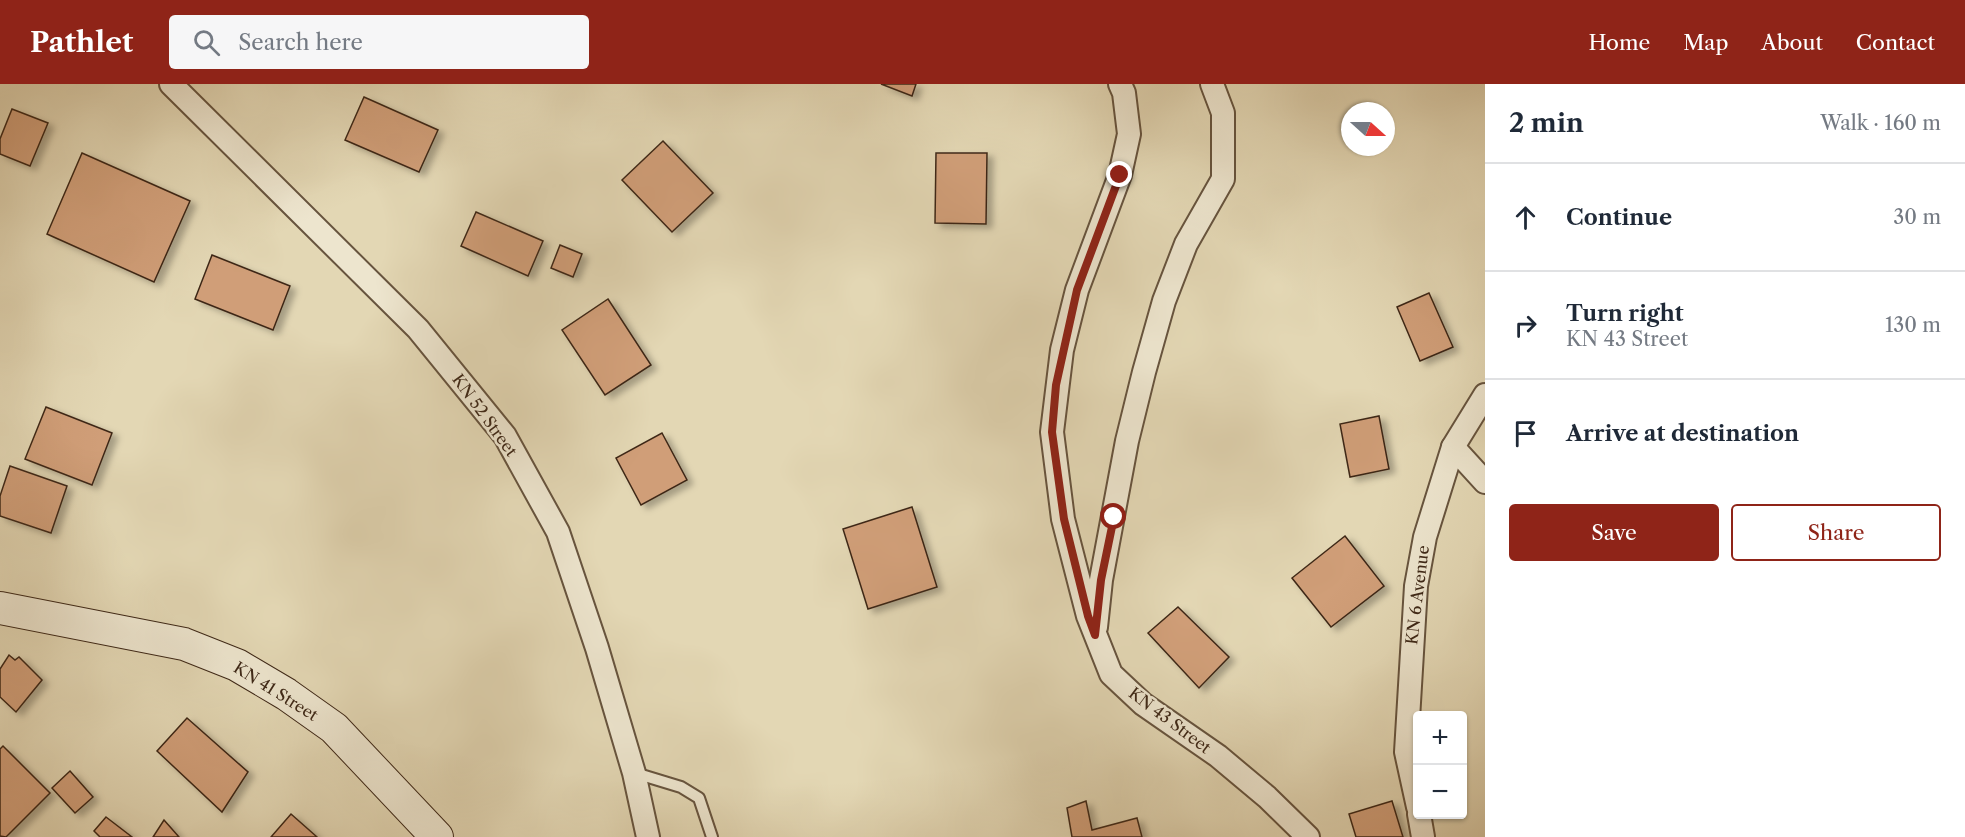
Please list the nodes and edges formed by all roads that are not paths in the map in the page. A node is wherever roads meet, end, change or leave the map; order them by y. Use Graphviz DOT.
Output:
graph roads {
  1 [pos="171,84"];
  2 [pos="1120,84"];
  3 [pos="1212,84"];
  4 [pos="1485,395"];
  5 [pos="1453,447"];
  6 [pos="1485,482"];
  7 [pos="0,608"];
  8 [pos="1092,644"];
  9 [pos="634,772"];
  10 [pos="1413,784"];
  11 [pos="1420,819"];
  12 [pos="437,837"];
  13 [pos="648,837"];
  14 [pos="712,837"];
  15 [pos="1308,837"];
  16 [pos="1424,837"];
  1 -- 9 [label="street, KN 52 Street"];
  2 -- 8 [label="street, KN 43 Street"];
  3 -- 8 [label="street"];
  4 -- 5 [label="street, KN 6 Avenue"];
  5 -- 6 [label="street"];
  5 -- 10 [label="street, KN 6 Avenue"];
  7 -- 12 [label="main road, KN 41 Street"];
  8 -- 15 [label="street, KN 43 Street"];
  9 -- 13 [label="street, KN 52 Street"];
  9 -- 14 [label="lane"];
  11 -- 16 [label="street"];
}
